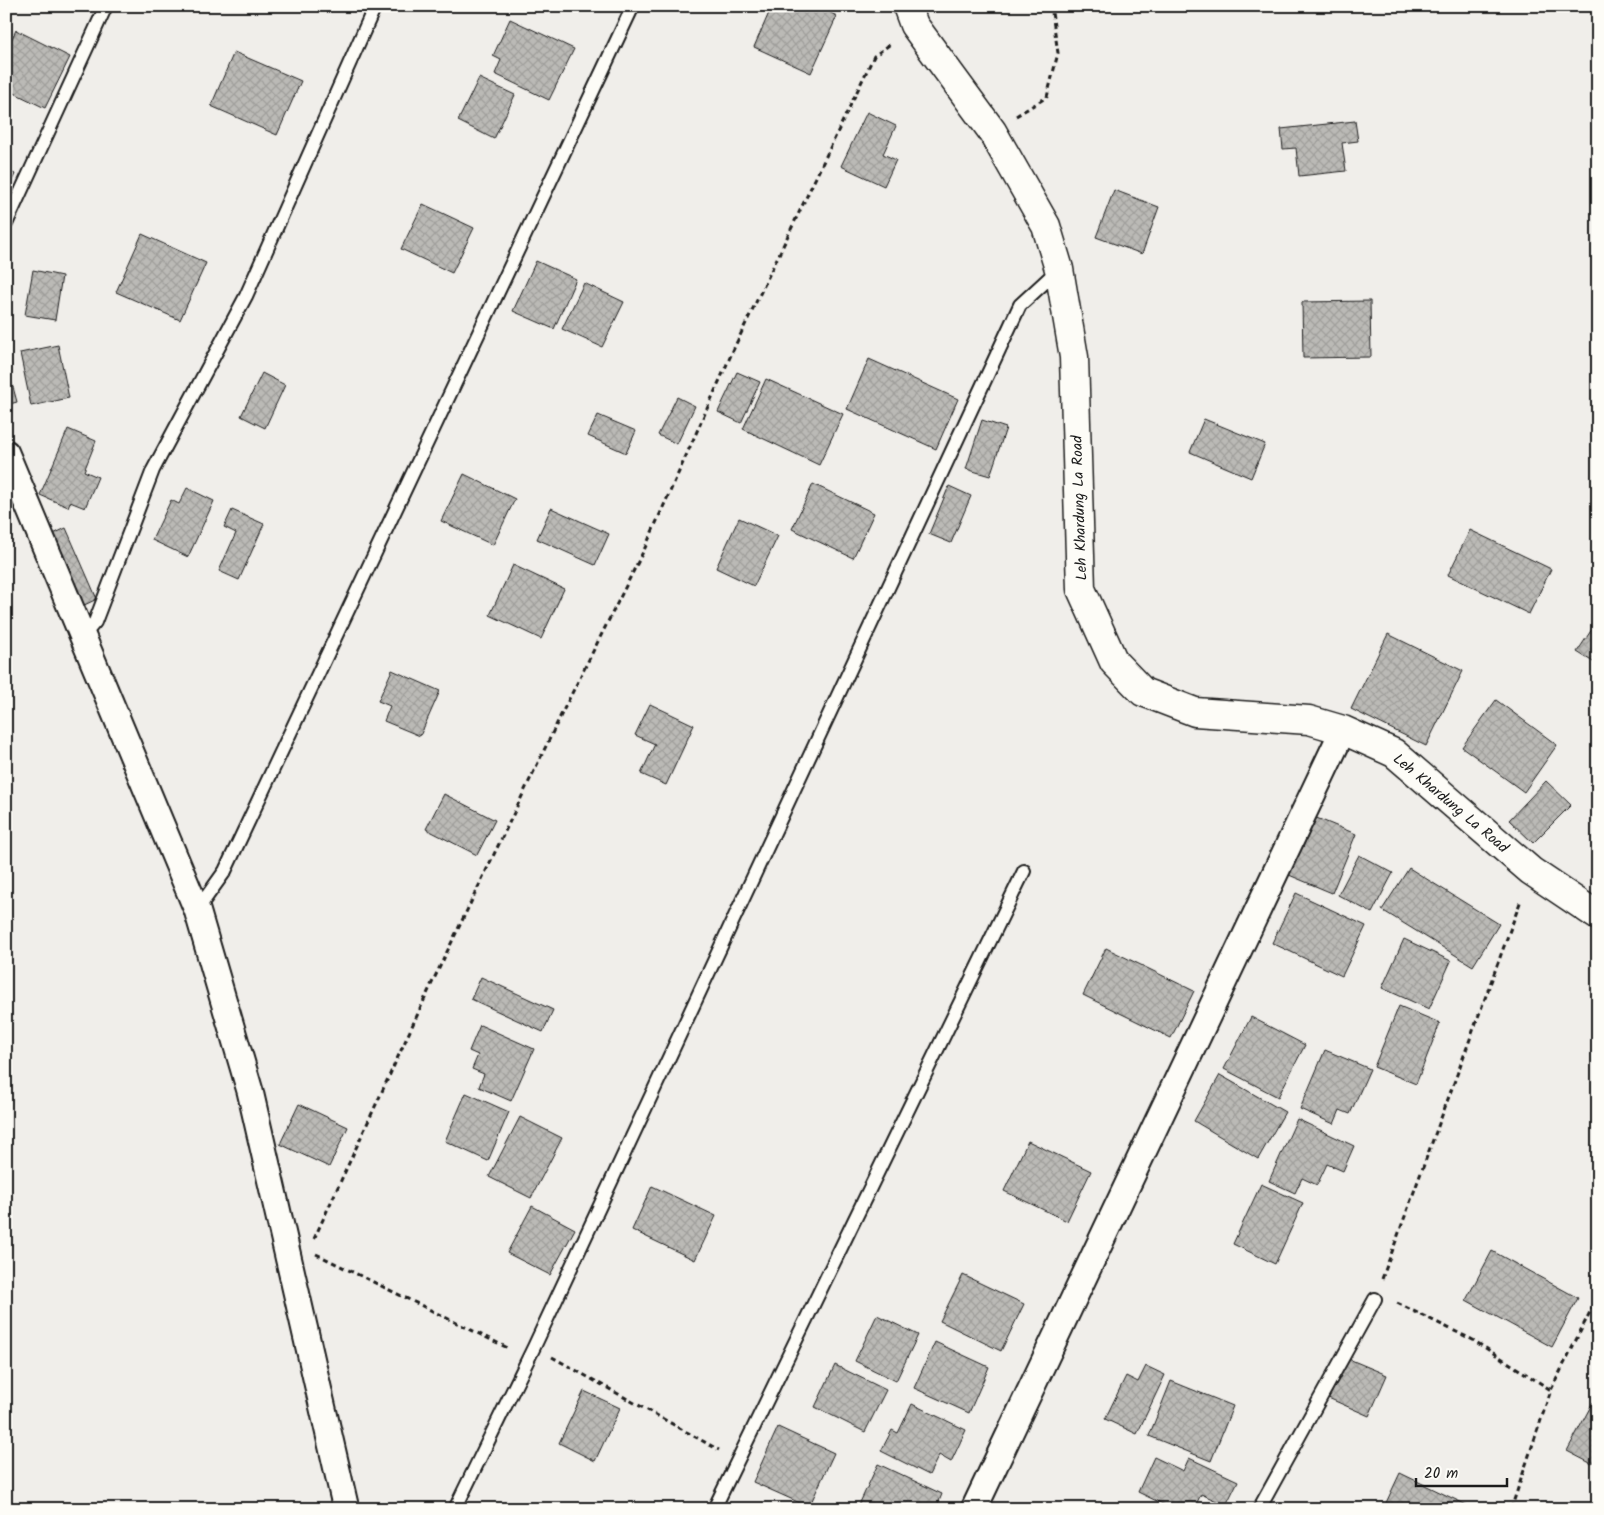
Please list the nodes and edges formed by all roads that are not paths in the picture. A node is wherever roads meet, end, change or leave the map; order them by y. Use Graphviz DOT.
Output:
graph roads {
  1 [pos="106,6"];
  2 [pos="376,6"];
  3 [pos="633,6"];
  4 [pos="911,16"];
  5 [pos="6,224"];
  6 [pos="1059,269"];
  7 [pos="6,453"];
  8 [pos="82,637"];
  9 [pos="1343,730"];
  10 [pos="1024,871"];
  11 [pos="197,910"];
  12 [pos="1598,916"];
  13 [pos="1375,1299"];
  14 [pos="346,1509"];
  15 [pos="455,1509"];
  16 [pos="714,1509"];
  17 [pos="974,1509"];
  18 [pos="1259,1509"];
  1 -- 5 [label="lane"];
  2 -- 8 [label="lane"];
  3 -- 11 [label="lane"];
  4 -- 6 [label="main road, Leh Khardung La Road"];
  6 -- 9 [label="main road, Leh Khardung La Road"];
  6 -- 15 [label="lane"];
  7 -- 8 [label="street"];
  8 -- 11 [label="street"];
  9 -- 12 [label="main road, Leh Khardung La Road"];
  9 -- 17 [label="street"];
  10 -- 16 [label="lane"];
  11 -- 14 [label="street"];
  13 -- 18 [label="lane"];
}
